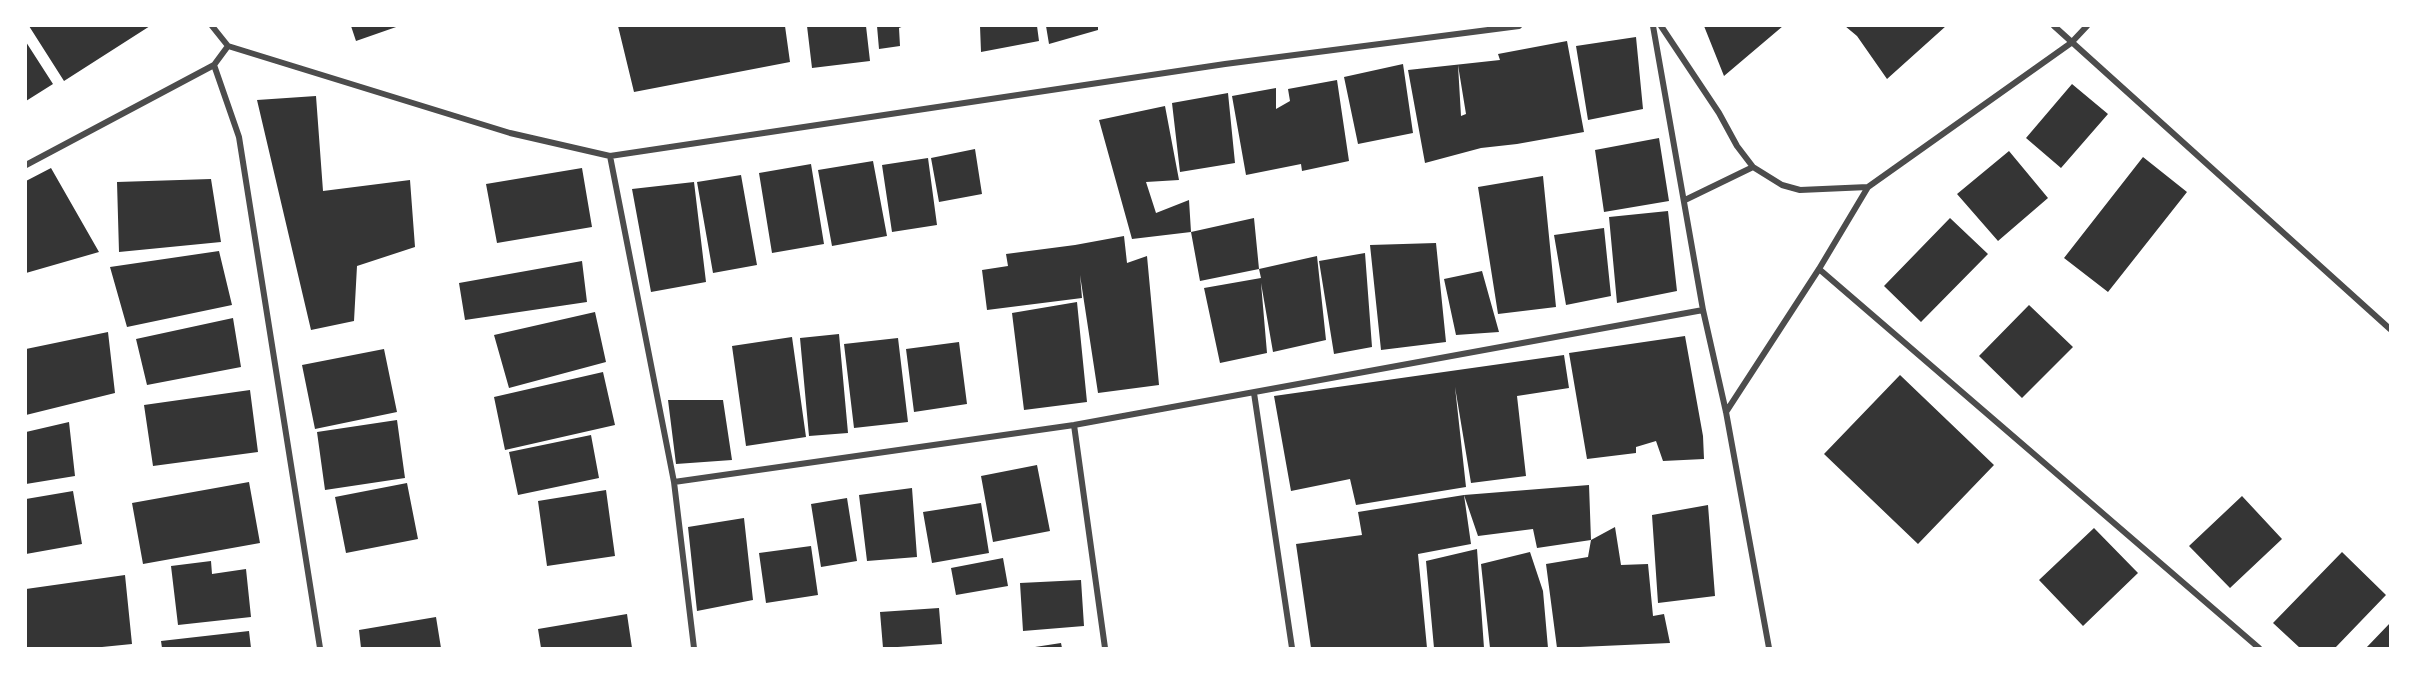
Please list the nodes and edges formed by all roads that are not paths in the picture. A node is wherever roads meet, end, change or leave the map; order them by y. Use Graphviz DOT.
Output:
graph roads {
  1 [pos="212,26"];
  2 [pos="1519,26"];
  3 [pos="1653,26"];
  4 [pos="1661,26"];
  5 [pos="2054,26"];
  6 [pos="2087,26"];
  7 [pos="2071,43"];
  8 [pos="228,46"];
  9 [pos="214,66"];
  10 [pos="610,156"];
  11 [pos="26,165"];
  12 [pos="1753,167"];
  13 [pos="1868,187"];
  14 [pos="1685,200"];
  15 [pos="1819,269"];
  16 [pos="1703,310"];
  17 [pos="2391,329"];
  18 [pos="1254,393"];
  19 [pos="1726,412"];
  20 [pos="1074,425"];
  21 [pos="674,482"];
  22 [pos="320,648"];
  23 [pos="694,648"];
  24 [pos="1105,648"];
  25 [pos="1292,648"];
  26 [pos="1769,648"];
  27 [pos="2259,648"];
  1 -- 8 [label="street"];
  2 -- 10 [label="street"];
  3 -- 14 [label="street"];
  4 -- 12 [label="street"];
  5 -- 7 [label="street"];
  6 -- 7 [label="street"];
  7 -- 13 [label="street"];
  7 -- 17 [label="street"];
  8 -- 9 [label="street"];
  8 -- 10 [label="street"];
  9 -- 11 [label="street"];
  9 -- 22 [label="street"];
  10 -- 21 [label="street"];
  12 -- 13 [label="street"];
  12 -- 14 [label="street"];
  13 -- 15 [label="street"];
  14 -- 16 [label="street"];
  15 -- 19 [label="street"];
  15 -- 27 [label="street"];
  16 -- 18 [label="street"];
  16 -- 19 [label="street"];
  18 -- 20 [label="street"];
  18 -- 25 [label="street"];
  19 -- 26 [label="street"];
  20 -- 21 [label="street"];
  20 -- 24 [label="street"];
  21 -- 23 [label="street"];
}
